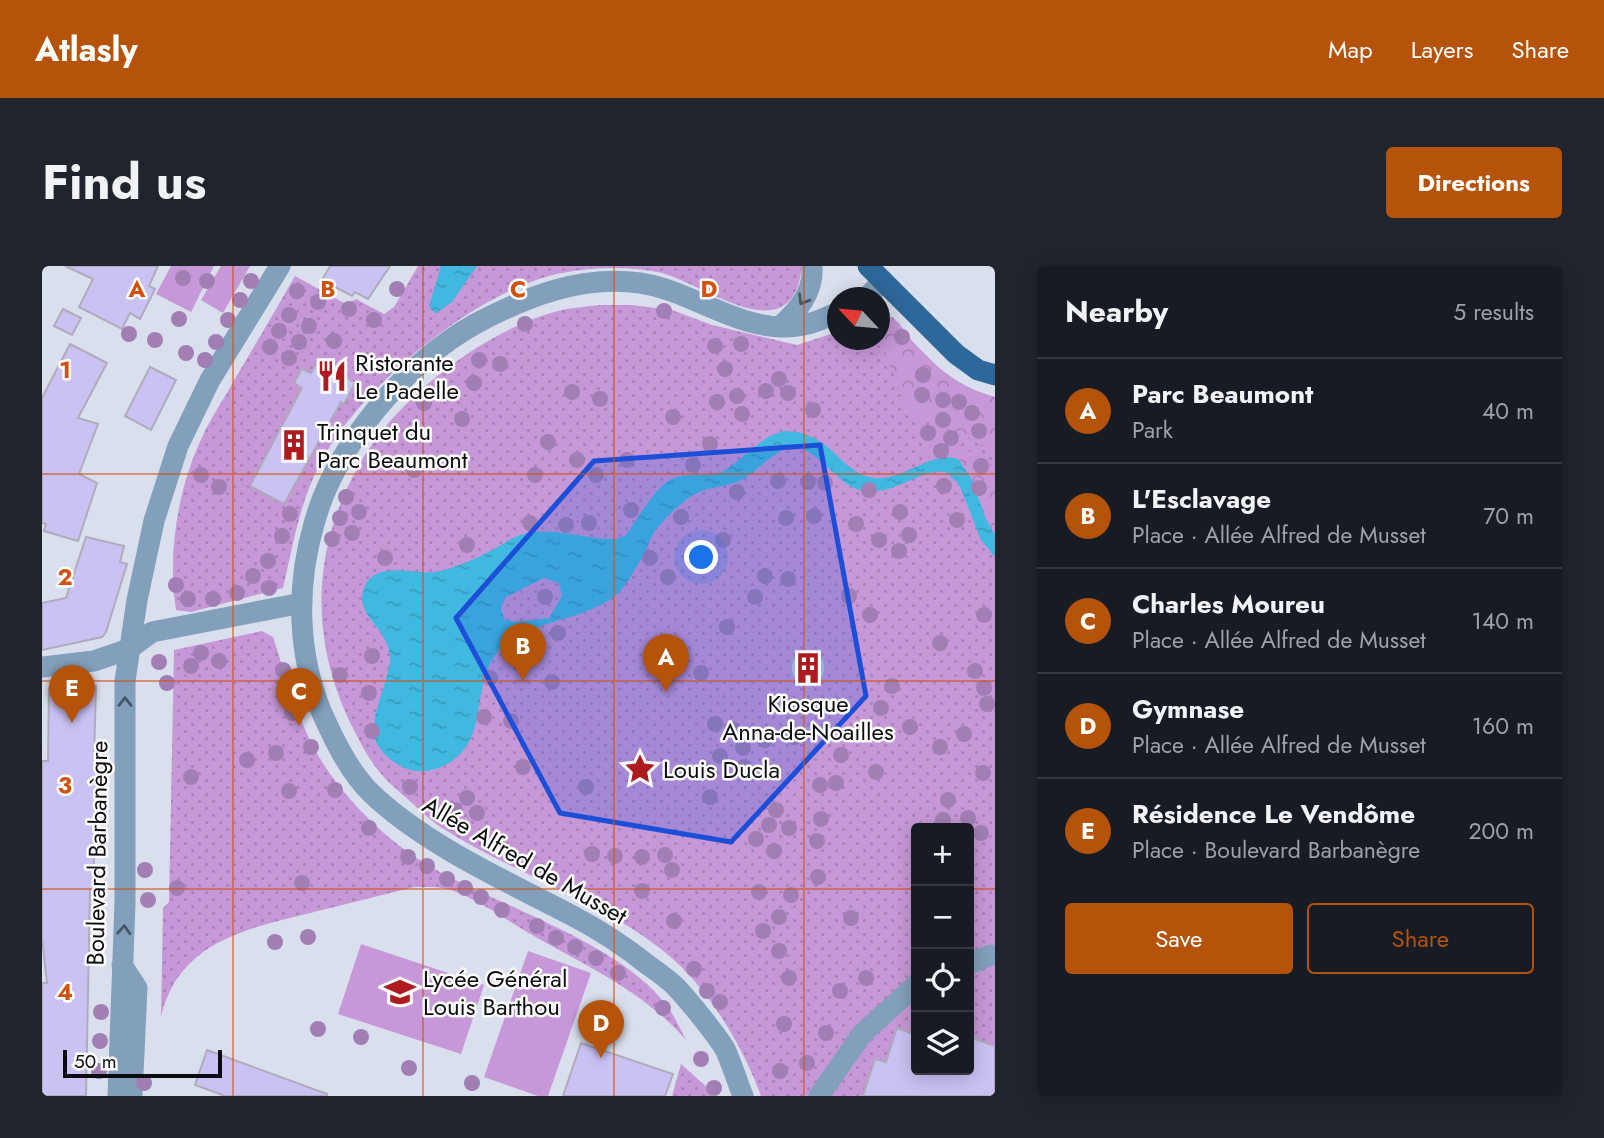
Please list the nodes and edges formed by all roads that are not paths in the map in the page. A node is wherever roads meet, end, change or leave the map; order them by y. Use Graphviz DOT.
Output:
graph roads {
  1 [pos="280,266"];
  2 [pos="813,266"];
  3 [pos="868,266"];
  4 [pos="883,281"];
  5 [pos="877,287"];
  6 [pos="827,317"];
  7 [pos="779,327"];
  8 [pos="995,375"];
  9 [pos="302,603"];
  10 [pos="129,649"];
  11 [pos="42,667"];
  12 [pos="991,955"];
  13 [pos="974,962"];
  14 [pos="122,965"];
  15 [pos="911,990"];
  16 [pos="118,1096"];
  17 [pos="132,1096"];
  18 [pos="743,1096"];
  19 [pos="818,1096"];
  1 -- 10 [label="street, Boulevard Barbanègre"];
  2 -- 7 [label="street, one-way"];
  3 -- 4 [label="main road"];
  4 -- 5 [label="street"];
  4 -- 8 [label="main road"];
  6 -- 7 [label="street, Allée Alfred de Musset"];
  7 -- 9 [label="street, Allée Alfred de Musset"];
  9 -- 10 [label="street"];
  9 -- 18 [label="street, Allée Alfred de Musset"];
  10 -- 11 [label="street"];
  14 -- 10 [label="street, Boulevard Barbanègre, one-way"];
  12 -- 13 [label="street"];
  14 -- 16 [label="street, Boulevard Barbanègre"];
  14 -- 17 [label="street"];
  15 -- 19 [label="street"];
}
